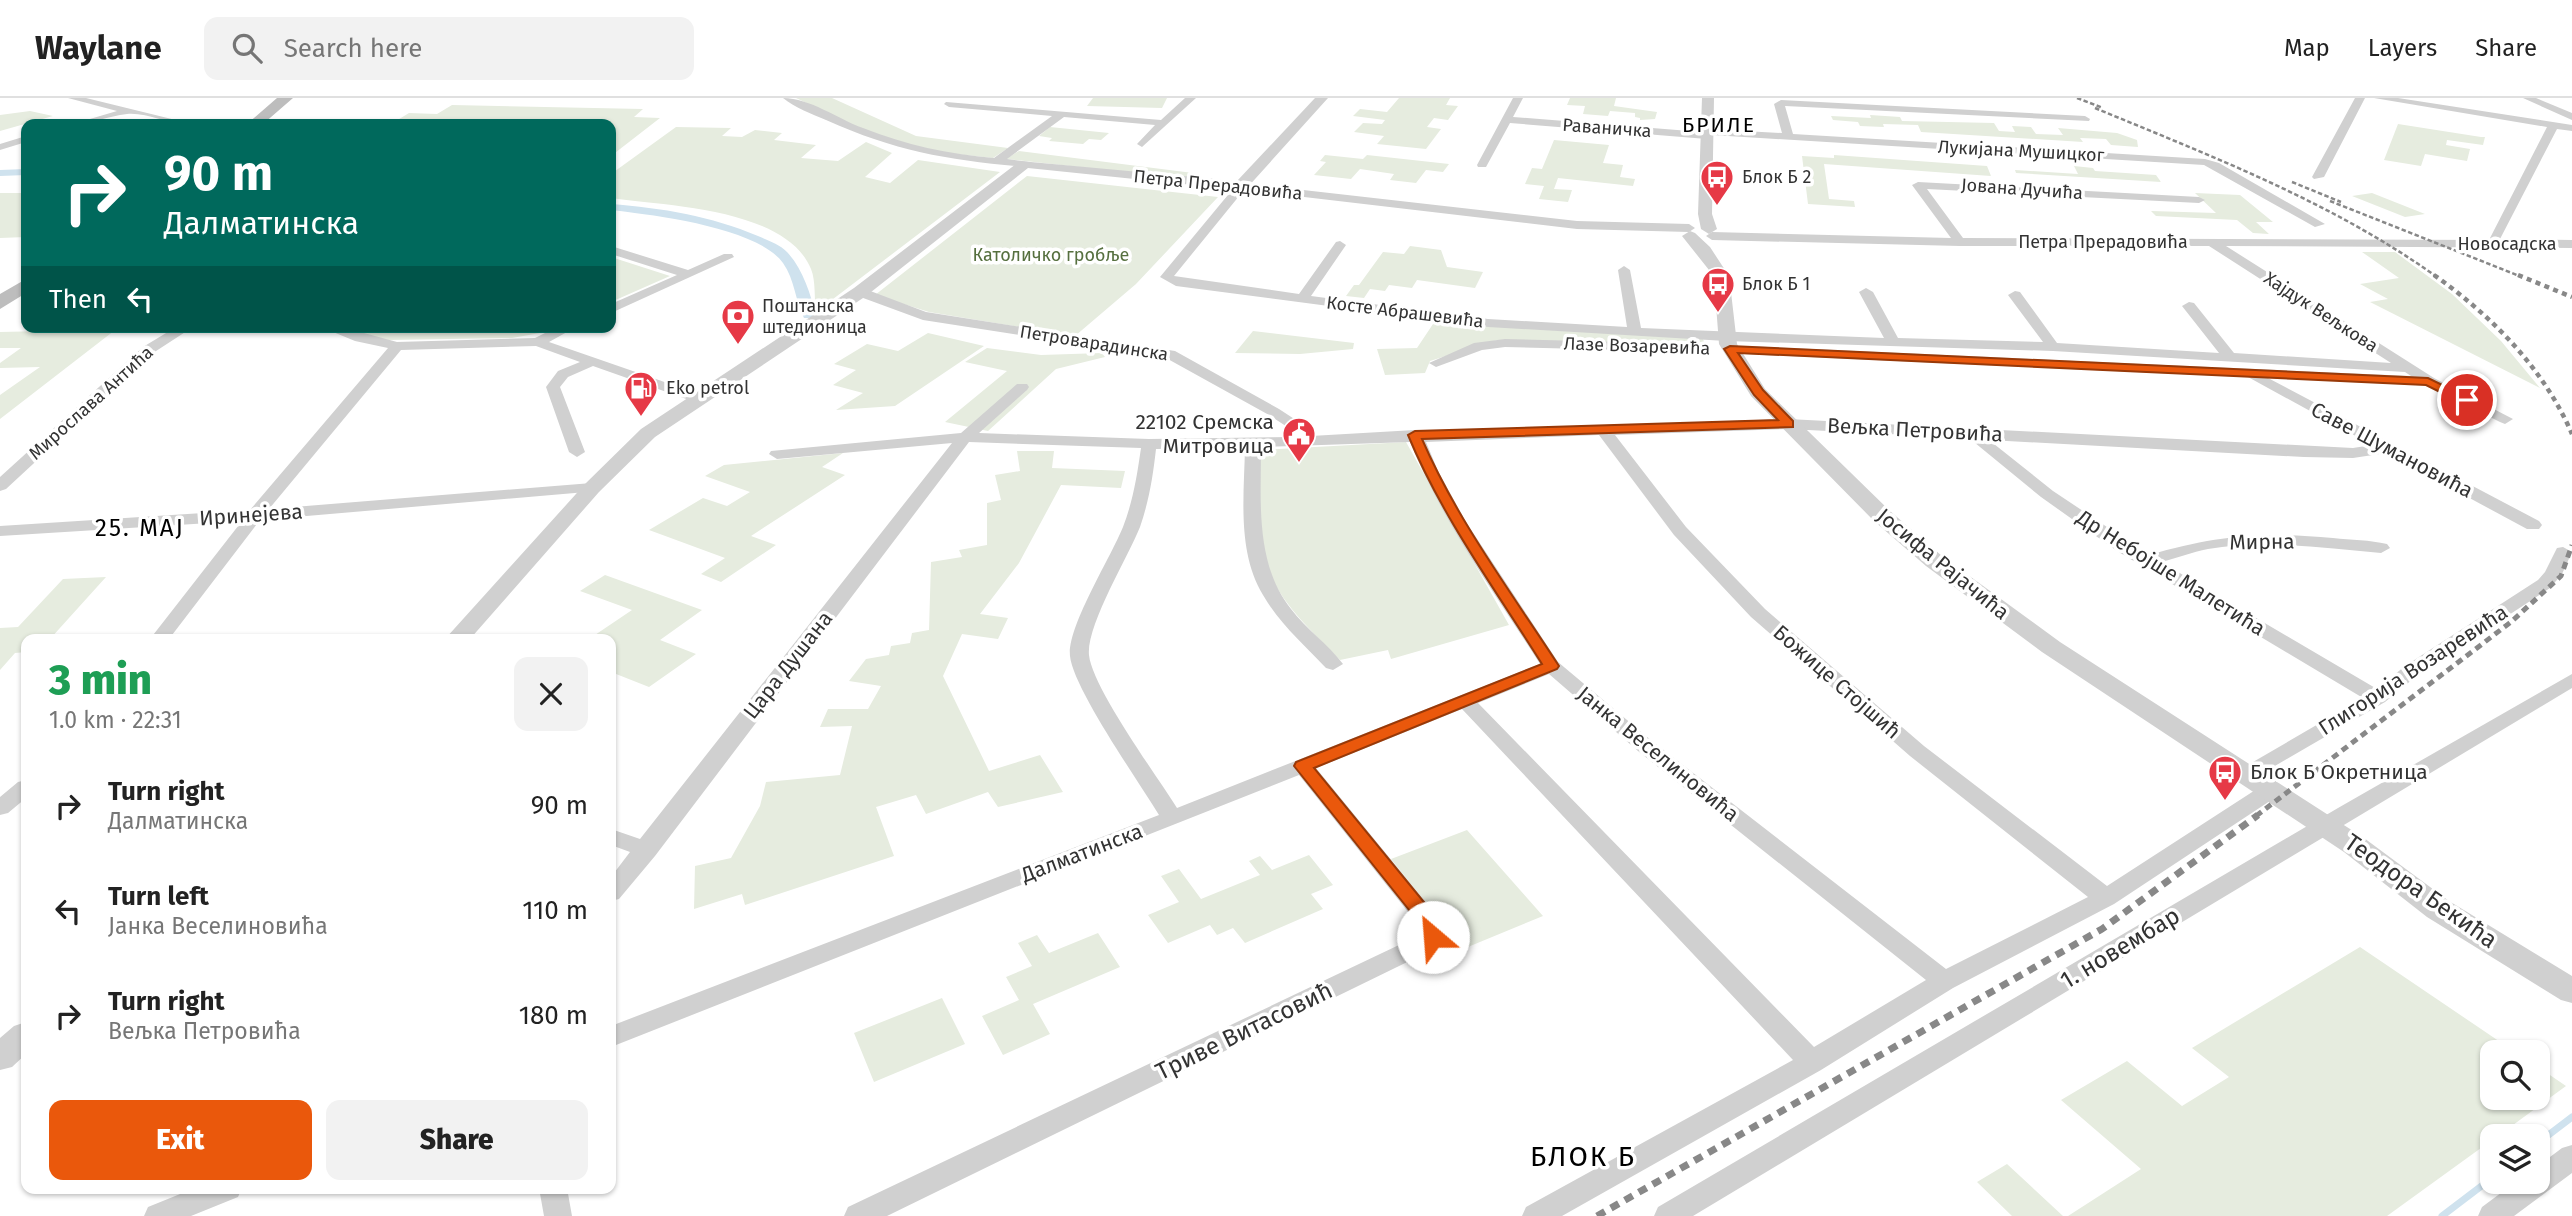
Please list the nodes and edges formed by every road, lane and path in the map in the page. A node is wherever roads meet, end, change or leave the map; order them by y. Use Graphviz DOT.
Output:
graph roads {
  1 [pos="73,98"];
  2 [pos="286,98"];
  3 [pos="788,98"];
  4 [pos="1191,98"];
  5 [pos="1322,98"];
  6 [pos="1518,98"];
  7 [pos="1708,98"];
  8 [pos="2360,98"];
  9 [pos="2379,98"];
  10 [pos="2528,98"];
  11 [pos="1880,103"];
  12 [pos="949,104"];
  13 [pos="125,111"];
  14 [pos="1062,114"];
  15 [pos="2572,117"];
  16 [pos="96,119"];
  17 [pos="163,119"];
  18 [pos="260,119"];
  19 [pos="2085,119"];
  20 [pos="1507,120"];
  21 [pos="1163,123"];
  22 [pos="2553,125"];
  23 [pos="2572,128"];
  24 [pos="1707,134"];
  25 [pos="1789,138"];
  26 [pos="21,141"];
  27 [pos="1142,144"];
  28 [pos="0,147"];
  29 [pos="997,162"];
  30 [pos="1025,164"];
  31 [pos="1482,165"];
  32 [pos="2318,177"];
  33 [pos="1241,186"];
  34 [pos="2199,200"];
  35 [pos="1705,214"];
  36 [pos="2319,224"];
  37 [pos="1690,232"];
  38 [pos="1710,234"];
  39 [pos="1960,242"];
  40 [pos="2212,243"];
  41 [pos="2443,244"];
  42 [pos="2499,244"];
  43 [pos="2572,244"];
  44 [pos="1340,245"];
  45 [pos="616,252"];
  46 [pos="728,257"];
  47 [pos="1709,258"];
  48 [pos="1624,270"];
  49 [pos="688,274"];
  50 [pos="21,288"];
  51 [pos="860,292"];
  52 [pos="1866,292"];
  53 [pos="2015,295"];
  54 [pos="1302,300"];
  55 [pos="0,303"];
  56 [pos="2189,306"];
  57 [pos="616,307"];
  58 [pos="1635,332"];
  59 [pos="176,333"];
  60 [pos="345,333"];
  61 [pos="556,333"];
  62 [pos="1892,340"];
  63 [pos="537,342"];
  64 [pos="1728,343"];
  65 [pos="397,346"];
  66 [pos="2053,347"];
  67 [pos="2229,356"];
  68 [pos="591,362"];
  69 [pos="1436,363"];
  70 [pos="2409,368"];
  71 [pos="2251,375"];
  72 [pos="2428,381"];
  73 [pos="1023,387"];
  74 [pos="697,398"];
  75 [pos="2505,419"];
  76 [pos="1788,424"];
  77 [pos="1604,430"];
  78 [pos="1973,434"];
  79 [pos="1415,435"];
  80 [pos="965,437"];
  81 [pos="1304,441"];
  82 [pos="1253,443"];
  83 [pos="1149,444"];
  84 [pos="2386,448"];
  85 [pos="577,452"];
  86 [pos="777,454"];
  87 [pos="0,486"];
  88 [pos="592,488"];
  89 [pos="574,508"];
  90 [pos="335,509"];
  91 [pos="255,515"];
  92 [pos="2533,525"];
  93 [pos="0,531"];
  94 [pos="2381,548"];
  95 [pos="2563,552"];
  96 [pos="2146,562"];
  97 [pos="163,634"];
  98 [pos="461,634"];
  99 [pos="1333,664"];
  100 [pos="1551,666"];
  101 [pos="2572,680"];
  102 [pos="2378,698"];
  103 [pos="1465,701"];
  104 [pos="1303,766"];
  105 [pos="2249,774"];
  106 [pos="2271,790"];
  107 [pos="21,791"];
  108 [pos="0,808"];
  109 [pos="1172,818"];
  110 [pos="2324,824"];
  111 [pos="616,839"];
  112 [pos="647,850"];
  113 [pos="616,887"];
  114 [pos="2106,898"];
  115 [pos="1944,981"];
  116 [pos="2572,990"];
  117 [pos="616,1035"];
  118 [pos="21,1039"];
  119 [pos="0,1057"];
  120 [pos="1812,1062"];
  121 [pos="2572,1157"];
  122 [pos="213,1194"];
  123 [pos="554,1194"];
  124 [pos="158,1216"];
  125 [pos="558,1216"];
  126 [pos="858,1216"];
  127 [pos="1536,1216"];
  128 [pos="1668,1216"];
  129 [pos="2492,1216"];
  1 -- 13 [label="street"];
  2 -- 18 [label="main road"];
  3 -- 29 [label="street, Петра Прерадовића"];
  4 -- 21 [label="street"];
  5 -- 33 [label="street"];
  6 -- 20 [label="street"];
  7 -- 24 [label="street, Јосифа Рајачића"];
  8 -- 32 [label="street"];
  9 -- 22 [label="street"];
  10 -- 15 [label="street"];
  11 -- 19 [label="street"];
  11 -- 25 [label="street"];
  12 -- 14 [label="street"];
  13 -- 16 [label="street"];
  13 -- 17 [label="street"];
  14 -- 21 [label="street"];
  14 -- 29 [label="street"];
  20 -- 24 [label="street, Раваничка"];
  20 -- 31 [label="street"];
  21 -- 27 [label="street"];
  22 -- 23 [label="street"];
  22 -- 42 [label="street"];
  24 -- 25 [label="street, Лукијана Мушицког"];
  24 -- 35 [label="street, Јосифа Рајачића"];
  25 -- 36 [label="street, Лукијана Мушицког"];
  26 -- 28 [label="street"];
  29 -- 30 [label="street, Петра Прерадовића"];
  30 -- 33 [label="street, Петра Прерадовића"];
  30 -- 51 [label="street"];
  33 -- 37 [label="street, Петра Прерадовића"];
  33 -- 54 [label="street, Косте Абрашевића"];
  34 -- 39 [label="street, Јована Дучића"];
  35 -- 37 [label="street"];
  35 -- 38 [label="street, Јосифа Рајачића"];
  37 -- 38 [label="street"];
  37 -- 47 [label="street, Јосифа Рајачића"];
  38 -- 39 [label="street, Петра Прерадовића"];
  38 -- 47 [label="street, Јосифа Рајачића"];
  39 -- 40 [label="street, Петра Прерадовића"];
  40 -- 41 [label="street, Петра Прерадовића"];
  40 -- 70 [label="street, Хајдук Вељкова"];
  41 -- 42 [label="street, Новосадска"];
  42 -- 43 [label="street, Новосадска"];
  44 -- 54 [label="street"];
  45 -- 49 [label="street"];
  46 -- 49 [label="street"];
  47 -- 64 [label="street, Јосифа Рајачића"];
  48 -- 58 [label="street"];
  49 -- 57 [label="street"];
  50 -- 55 [label="main road"];
  51 -- 74 [label="street"];
  51 -- 81 [label="street, Петроварадинска"];
  52 -- 62 [label="street"];
  53 -- 66 [label="street"];
  54 -- 58 [label="street, Косте Абрашевића"];
  56 -- 67 [label="street"];
  58 -- 64 [label="street, Лазе Возаревића"];
  59 -- 87 [label="street, Мирослава Антића"];
  60 -- 65 [label="street"];
  61 -- 63 [label="street"];
  62 -- 64 [label="street, Лазе Возаревића"];
  62 -- 66 [label="street, Лазе Возаревића"];
  63 -- 65 [label="street"];
  63 -- 68 [label="street"];
  64 -- 69 [label="street, Лазе Возаревића"];
  64 -- 71 [label="street, Лазе Возаревића"];
  64 -- 76 [label="street, Јосифа Рајачића"];
  65 -- 91 [label="street"];
  66 -- 67 [label="street, Лазе Возаревића"];
  67 -- 70 [label="street, Лазе Возаревића"];
  68 -- 74 [label="street"];
  68 -- 85 [label="street"];
  70 -- 72 [label="street, Хајдук Вељкова"];
  71 -- 72 [label="street, Лазе Возаревића"];
  71 -- 84 [label="street, Саве Шумановића"];
  72 -- 75 [label="street, Хајдук Вељкова"];
  73 -- 80 [label="street, Цара Душана"];
  74 -- 88 [label="street"];
  76 -- 77 [label="street, Вељка Петровића"];
  76 -- 78 [label="street, Вељка Петровића"];
  76 -- 105 [label="street, Јосифа Рајачића"];
  77 -- 79 [label="street, Вељка Петровића"];
  77 -- 114 [label="street, Божице Стојшић"];
  78 -- 84 [label="street, Вељка Петровића"];
  78 -- 96 [label="street, Др Небојше Малетића"];
  79 -- 81 [label="street, Вељка Петровића"];
  79 -- 100 [label="street, Јанка Веселиновића"];
  80 -- 83 [label="street"];
  80 -- 86 [label="street"];
  80 -- 112 [label="street, Цара Душана"];
  81 -- 82 [label="street, Вељка Петровића"];
  82 -- 83 [label="street, Вељка Петровића"];
  82 -- 99 [label="street"];
  83 -- 109 [label="street"];
  84 -- 92 [label="street, Саве Шумановића"];
  88 -- 89 [label="street"];
  88 -- 90 [label="street, Иринејева"];
  89 -- 90 [label="street, Иринејева"];
  89 -- 98 [label="street"];
  90 -- 91 [label="street, Иринејева"];
  91 -- 93 [label="street, Иринејева"];
  91 -- 97 [label="street"];
  94 -- 96 [label="street, Мирна"];
  95 -- 102 [label="street, Глигорија Возаревића"];
  96 -- 102 [label="street, Др Небојше Малетића"];
  100 -- 103 [label="street, Далматинска"];
  100 -- 115 [label="street, Јанка Веселиновића"];
  101 -- 110 [label="street, 1. новембар"];
  102 -- 105 [label="street, Глигорија Возаревића"];
  103 -- 104 [label="street, Далматинска"];
  103 -- 120 [label="street"];
  104 -- 109 [label="street, Далматинска"];
  104 -- 126 [label="street, Триве Витасовић"];
  105 -- 106 [label="street, Јосифа Рајачића"];
  106 -- 110 [label="street, Теодора Бекића"];
  106 -- 114 [label="street"];
  107 -- 108 [label="street"];
  109 -- 117 [label="street, Далматинска"];
  110 -- 116 [label="street, Теодора Бекића"];
  110 -- 128 [label="street, 1. новембар"];
  111 -- 112 [label="street"];
  112 -- 113 [label="street, Цара Душана"];
  114 -- 115 [label="street"];
  115 -- 120 [label="street"];
  118 -- 119 [label="street"];
  120 -- 127 [label="street"];
  121 -- 129 [label="street"];
  122 -- 124 [label="street"];
  123 -- 125 [label="street"];
}
